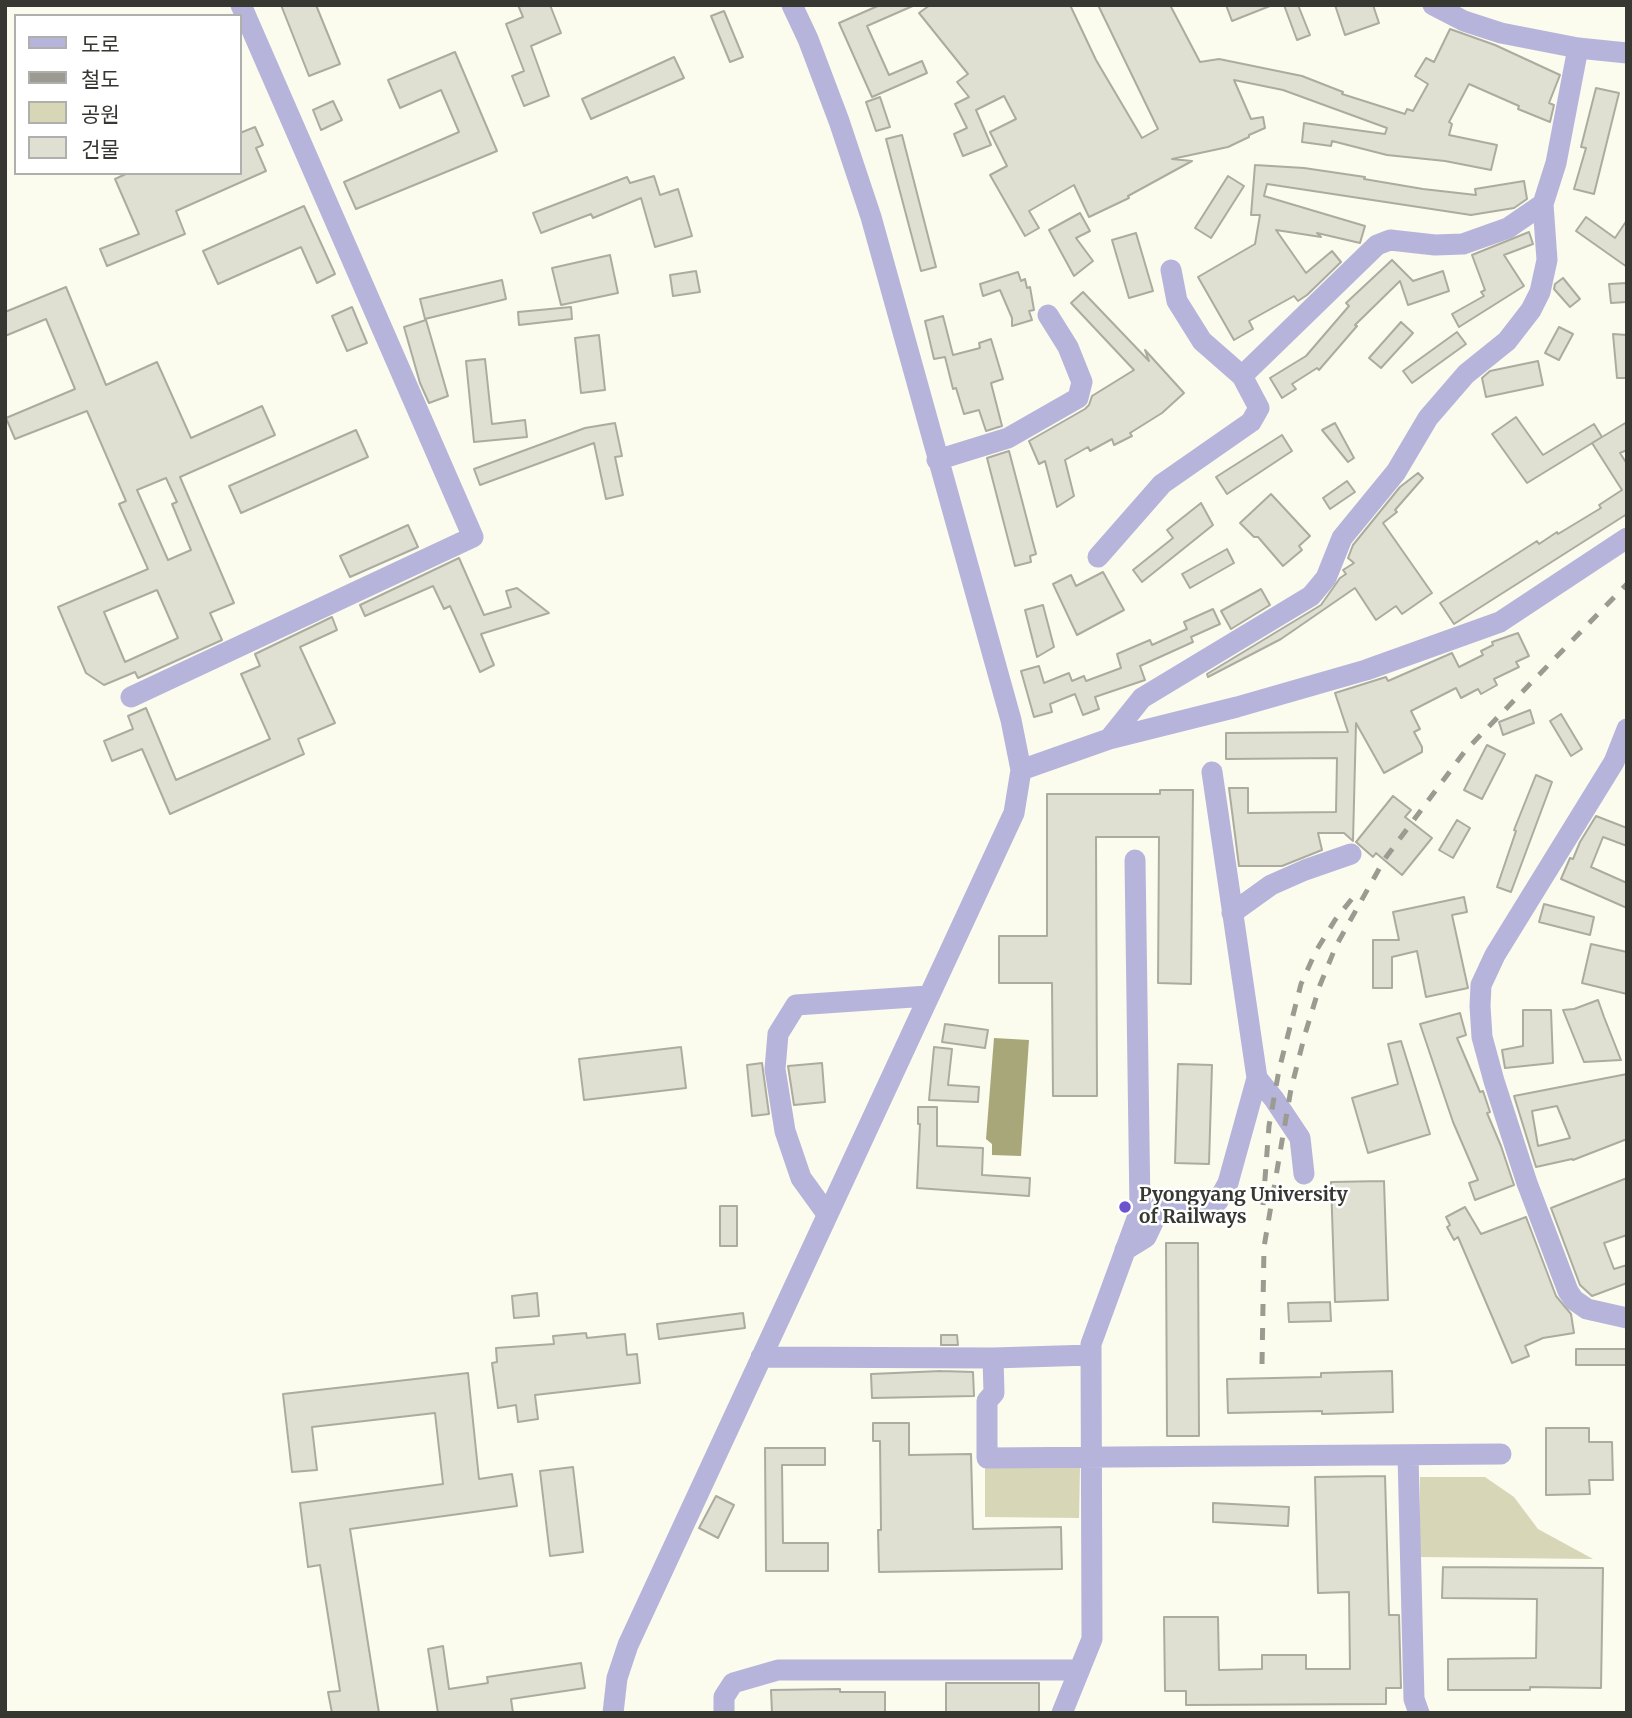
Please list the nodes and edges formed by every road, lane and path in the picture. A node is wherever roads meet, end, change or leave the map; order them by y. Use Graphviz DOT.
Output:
graph roads {
  1 [pos="241,5"];
  2 [pos="792,5"];
  3 [pos="1433,5"];
  4 [pos="1578,48"];
  5 [pos="1627,53"];
  6 [pos="1543,204"];
  7 [pos="1171,270"];
  8 [pos="1048,315"];
  9 [pos="1242,376"];
  10 [pos="937,460"];
  11 [pos="1627,538"];
  12 [pos="1098,557"];
  13 [pos="131,697"];
  14 [pos="1627,729"];
  15 [pos="1109,739"];
  16 [pos="1021,770"];
  17 [pos="1212,772"];
  18 [pos="1351,854"];
  19 [pos="1135,860"];
  20 [pos="1232,913"];
  21 [pos="929,996"];
  22 [pos="1256,1078"];
  23 [pos="1304,1174"];
  24 [pos="827,1214"];
  25 [pos="1125,1250"];
  26 [pos="1627,1318"];
  27 [pos="1091,1355"];
  28 [pos="761,1357"];
  29 [pos="993,1359"];
  30 [pos="1501,1454"];
  31 [pos="1408,1455"];
  32 [pos="1091,1458"];
  33 [pos="1079,1670"];
  34 [pos="612,1713"];
  35 [pos="724,1713"];
  36 [pos="1062,1713"];
  37 [pos="1419,1713"];
  1 -- 13 [label="street"];
  2 -- 10 [label="street"];
  3 -- 4 [label="street"];
  4 -- 5 [label="street"];
  4 -- 6 [label="street"];
  6 -- 9 [label="street"];
  6 -- 15 [label="street"];
  7 -- 9 [label="street"];
  8 -- 10 [label="street"];
  9 -- 12 [label="street"];
  10 -- 16 [label="street"];
  11 -- 15 [label="street"];
  14 -- 26 [label="street"];
  15 -- 16 [label="street"];
  16 -- 21 [label="street"];
  17 -- 20 [label="street"];
  18 -- 20 [label="street"];
  19 -- 25 [label="street"];
  20 -- 22 [label="street"];
  21 -- 24 [label="street"];
  21 -- 24 [label="street"];
  22 -- 23 [label="street"];
  22 -- 25 [label="street"];
  24 -- 28 [label="street"];
  25 -- 27 [label="street"];
  27 -- 29 [label="street"];
  27 -- 32 [label="street"];
  28 -- 29 [label="street"];
  28 -- 34 [label="street"];
  29 -- 32 [label="street"];
  30 -- 31 [label="street"];
  31 -- 32 [label="street"];
  31 -- 37 [label="street"];
  32 -- 33 [label="street"];
  33 -- 35 [label="street"];
  33 -- 36 [label="street"];
}
